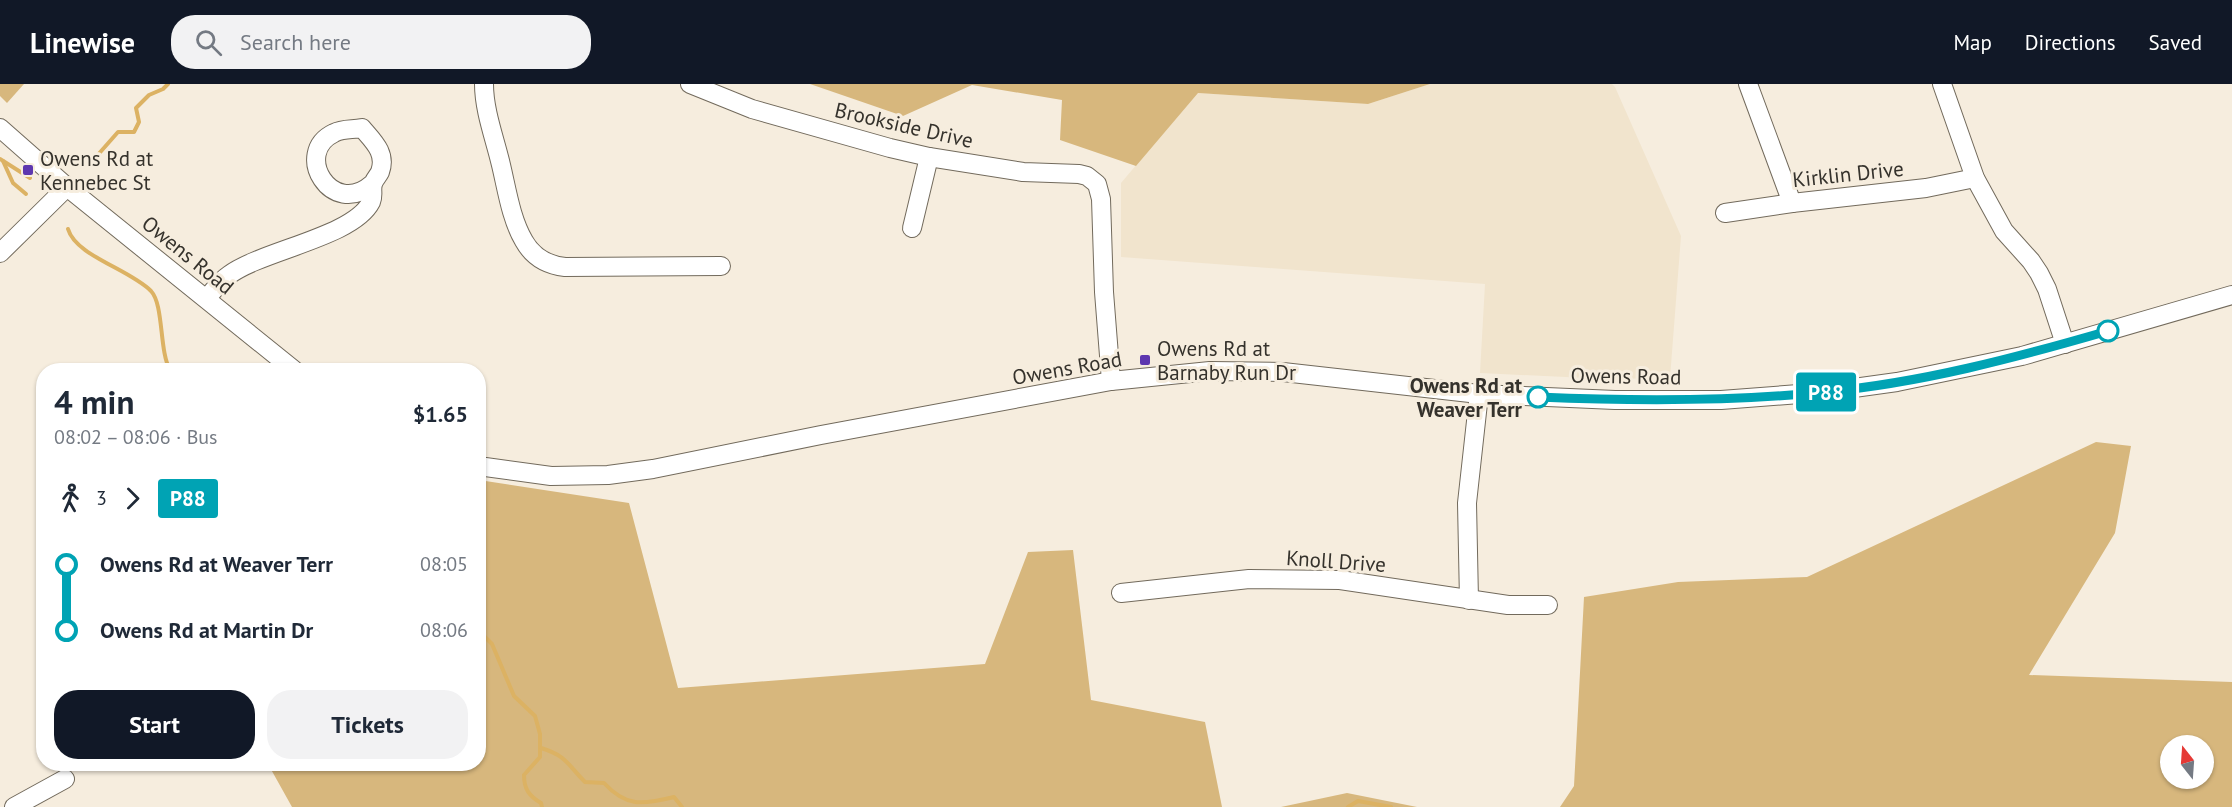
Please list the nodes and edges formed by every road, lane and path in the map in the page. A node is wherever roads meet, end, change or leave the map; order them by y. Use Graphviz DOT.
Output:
graph roads {
  1 [pos="484,84"];
  2 [pos="690,84"];
  3 [pos="1748,84"];
  4 [pos="1942,84"];
  5 [pos="0,128"];
  6 [pos="929,157"];
  7 [pos="1975,178"];
  8 [pos="372,184"];
  9 [pos="67,187"];
  10 [pos="1792,203"];
  11 [pos="1725,213"];
  12 [pos="912,228"];
  13 [pos="0,253"];
  14 [pos="721,266"];
  15 [pos="2232,295"];
  16 [pos="207,298"];
  17 [pos="2064,344"];
  18 [pos="286,363"];
  19 [pos="1111,381"];
  20 [pos="1479,394"];
  21 [pos="486,467"];
  22 [pos="1121,593"];
  23 [pos="1469,600"];
  24 [pos="1548,605"];
  25 [pos="65,779"];
  26 [pos="14,807"];
  1 -- 14 [label="street"];
  2 -- 6 [label="street, Brookside Drive"];
  3 -- 10 [label="street"];
  4 -- 7 [label="street"];
  5 -- 9 [label="street, Owens Road"];
  6 -- 12 [label="street"];
  6 -- 19 [label="street, Brookside Drive"];
  7 -- 10 [label="street, Kirklin Drive"];
  7 -- 17 [label="street"];
  8 -- 16 [label="street"];
  9 -- 13 [label="street"];
  9 -- 16 [label="street, Owens Road"];
  10 -- 11 [label="street, Kirklin Drive"];
  15 -- 17 [label="street, Owens Road"];
  16 -- 18 [label="street, Owens Road"];
  17 -- 20 [label="street, Owens Road"];
  19 -- 20 [label="street, Owens Road"];
  19 -- 21 [label="street, Owens Road"];
  20 -- 23 [label="street"];
  22 -- 23 [label="street, Knoll Drive"];
  23 -- 24 [label="street, Knoll Drive"];
  25 -- 26 [label="street"];
}
